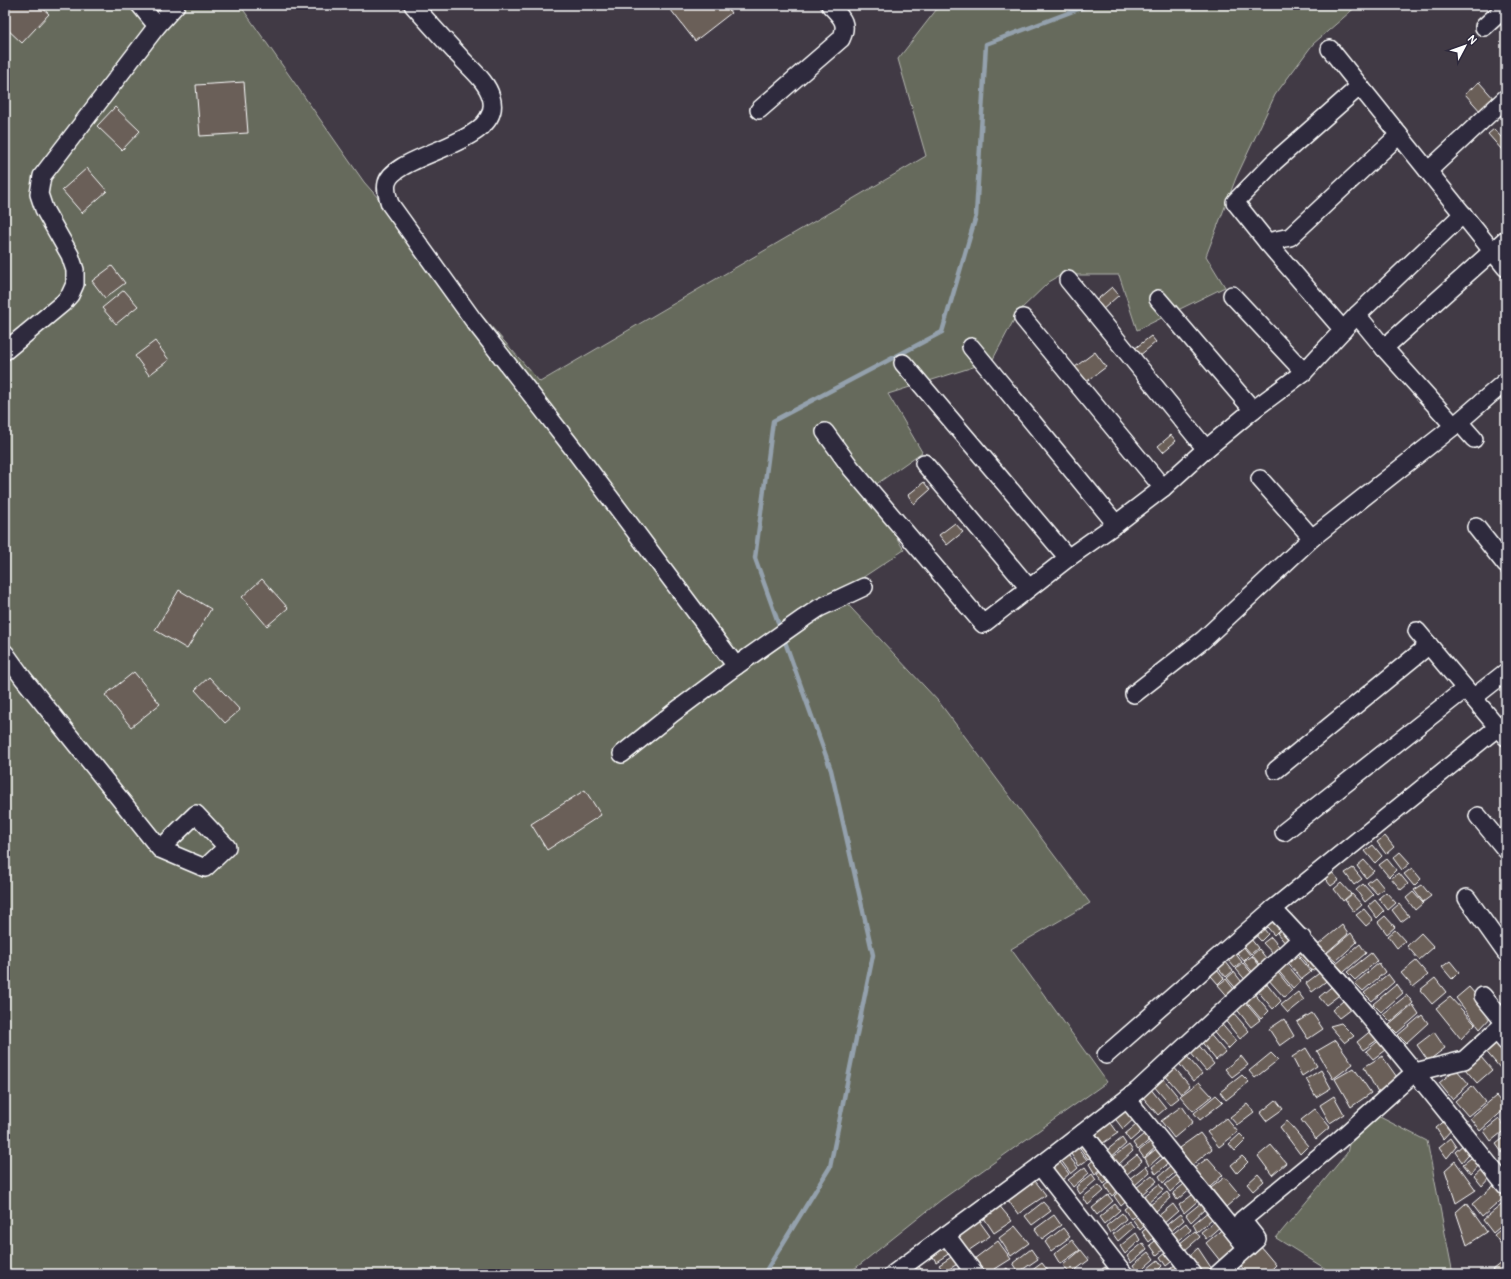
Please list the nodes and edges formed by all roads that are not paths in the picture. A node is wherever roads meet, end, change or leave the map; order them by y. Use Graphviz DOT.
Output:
graph roads {
  1 [pos="140,5"];
  2 [pos="176,5"];
  3 [pos="412,5"];
  4 [pos="830,5"];
  5 [pos="1506,7"];
  6 [pos="157,26"];
  7 [pos="1484,27"];
  8 [pos="1330,49"];
  9 [pos="1360,86"];
  10 [pos="1506,98"];
  11 [pos="759,110"];
  12 [pos="1399,135"];
  13 [pos="1428,171"];
  14 [pos="1463,214"];
  15 [pos="1506,239"];
  16 [pos="1267,242"];
  17 [pos="1492,251"];
  18 [pos="1506,268"];
  19 [pos="1068,280"];
  20 [pos="1232,295"];
  21 [pos="1158,299"];
  22 [pos="1357,315"];
  23 [pos="1023,318"];
  24 [pos="1342,330"];
  25 [pos="970,347"];
  26 [pos="1384,348"];
  27 [pos="5,351"];
  28 [pos="903,363"];
  29 [pos="1304,372"];
  30 [pos="1506,381"];
  31 [pos="1253,410"];
  32 [pos="1457,424"];
  33 [pos="825,432"];
  34 [pos="1474,438"];
  35 [pos="1206,449"];
  36 [pos="924,463"];
  37 [pos="1260,479"];
  38 [pos="1163,488"];
  39 [pos="1116,524"];
  40 [pos="1476,527"];
  41 [pos="1312,538"];
  42 [pos="1068,558"];
  43 [pos="1506,565"];
  44 [pos="864,587"];
  45 [pos="1029,588"];
  46 [pos="1418,631"];
  47 [pos="1429,645"];
  48 [pos="5,653"];
  49 [pos="736,666"];
  50 [pos="1506,672"];
  51 [pos="1134,694"];
  52 [pos="1469,694"];
  53 [pos="1502,732"];
  54 [pos="622,754"];
  55 [pos="1276,770"];
  56 [pos="1478,816"];
  57 [pos="1284,832"];
  58 [pos="160,849"];
  59 [pos="1506,850"];
  60 [pos="1467,898"];
  61 [pos="1274,908"];
  62 [pos="1302,938"];
  63 [pos="1506,953"];
  64 [pos="1483,996"];
  65 [pos="1503,1029"];
  66 [pos="1106,1055"];
  67 [pos="1415,1072"];
  68 [pos="1127,1099"];
  69 [pos="1083,1133"];
  70 [pos="1040,1166"];
  71 [pos="1506,1186"];
  72 [pos="946,1235"];
  73 [pos="1247,1248"];
  74 [pos="893,1274"];
  75 [pos="975,1274"];
  76 [pos="1124,1274"];
  77 [pos="1193,1274"];
  78 [pos="1218,1274"];
  1 -- 6 [label="street"];
  2 -- 6 [label="street"];
  3 -- 49 [label="street"];
  4 -- 11 [label="street"];
  5 -- 7 [label="street"];
  6 -- 27 [label="street"];
  8 -- 9 [label="street"];
  9 -- 12 [label="street"];
  9 -- 16 [label="street"];
  10 -- 13 [label="street"];
  12 -- 13 [label="street"];
  12 -- 16 [label="street"];
  13 -- 14 [label="street"];
  14 -- 17 [label="street"];
  14 -- 22 [label="street"];
  15 -- 17 [label="street"];
  16 -- 24 [label="street"];
  17 -- 18 [label="street"];
  17 -- 26 [label="street"];
  19 -- 35 [label="street"];
  20 -- 29 [label="street"];
  21 -- 31 [label="street"];
  22 -- 24 [label="street"];
  22 -- 26 [label="street"];
  23 -- 38 [label="street"];
  24 -- 29 [label="street"];
  25 -- 39 [label="street"];
  26 -- 32 [label="street"];
  28 -- 42 [label="street"];
  29 -- 31 [label="street"];
  30 -- 32 [label="street"];
  31 -- 35 [label="street"];
  32 -- 34 [label="street"];
  32 -- 41 [label="street"];
  33 -- 45 [label="street"];
  35 -- 38 [label="street"];
  36 -- 45 [label="street"];
  37 -- 41 [label="street"];
  38 -- 39 [label="street"];
  39 -- 42 [label="street"];
  40 -- 43 [label="street"];
  41 -- 51 [label="street"];
  42 -- 45 [label="street"];
  44 -- 49 [label="street"];
  46 -- 47 [label="street"];
  47 -- 52 [label="street"];
  47 -- 55 [label="street"];
  48 -- 58 [label="street"];
  49 -- 54 [label="street"];
  50 -- 52 [label="street"];
  52 -- 53 [label="street"];
  52 -- 57 [label="street"];
  53 -- 61 [label="street"];
  56 -- 59 [label="street"];
  60 -- 63 [label="street"];
  61 -- 62 [label="street"];
  61 -- 66 [label="street"];
  62 -- 67 [label="street"];
  62 -- 68 [label="street"];
  64 -- 65 [label="street"];
  65 -- 67 [label="street"];
  67 -- 71 [label="street"];
  67 -- 73 [label="street"];
  68 -- 69 [label="street"];
  68 -- 73 [label="street"];
  69 -- 70 [label="street"];
  69 -- 77 [label="street"];
  70 -- 72 [label="street"];
  70 -- 76 [label="street"];
  72 -- 74 [label="street"];
  72 -- 75 [label="street"];
  73 -- 78 [label="street"];
}
